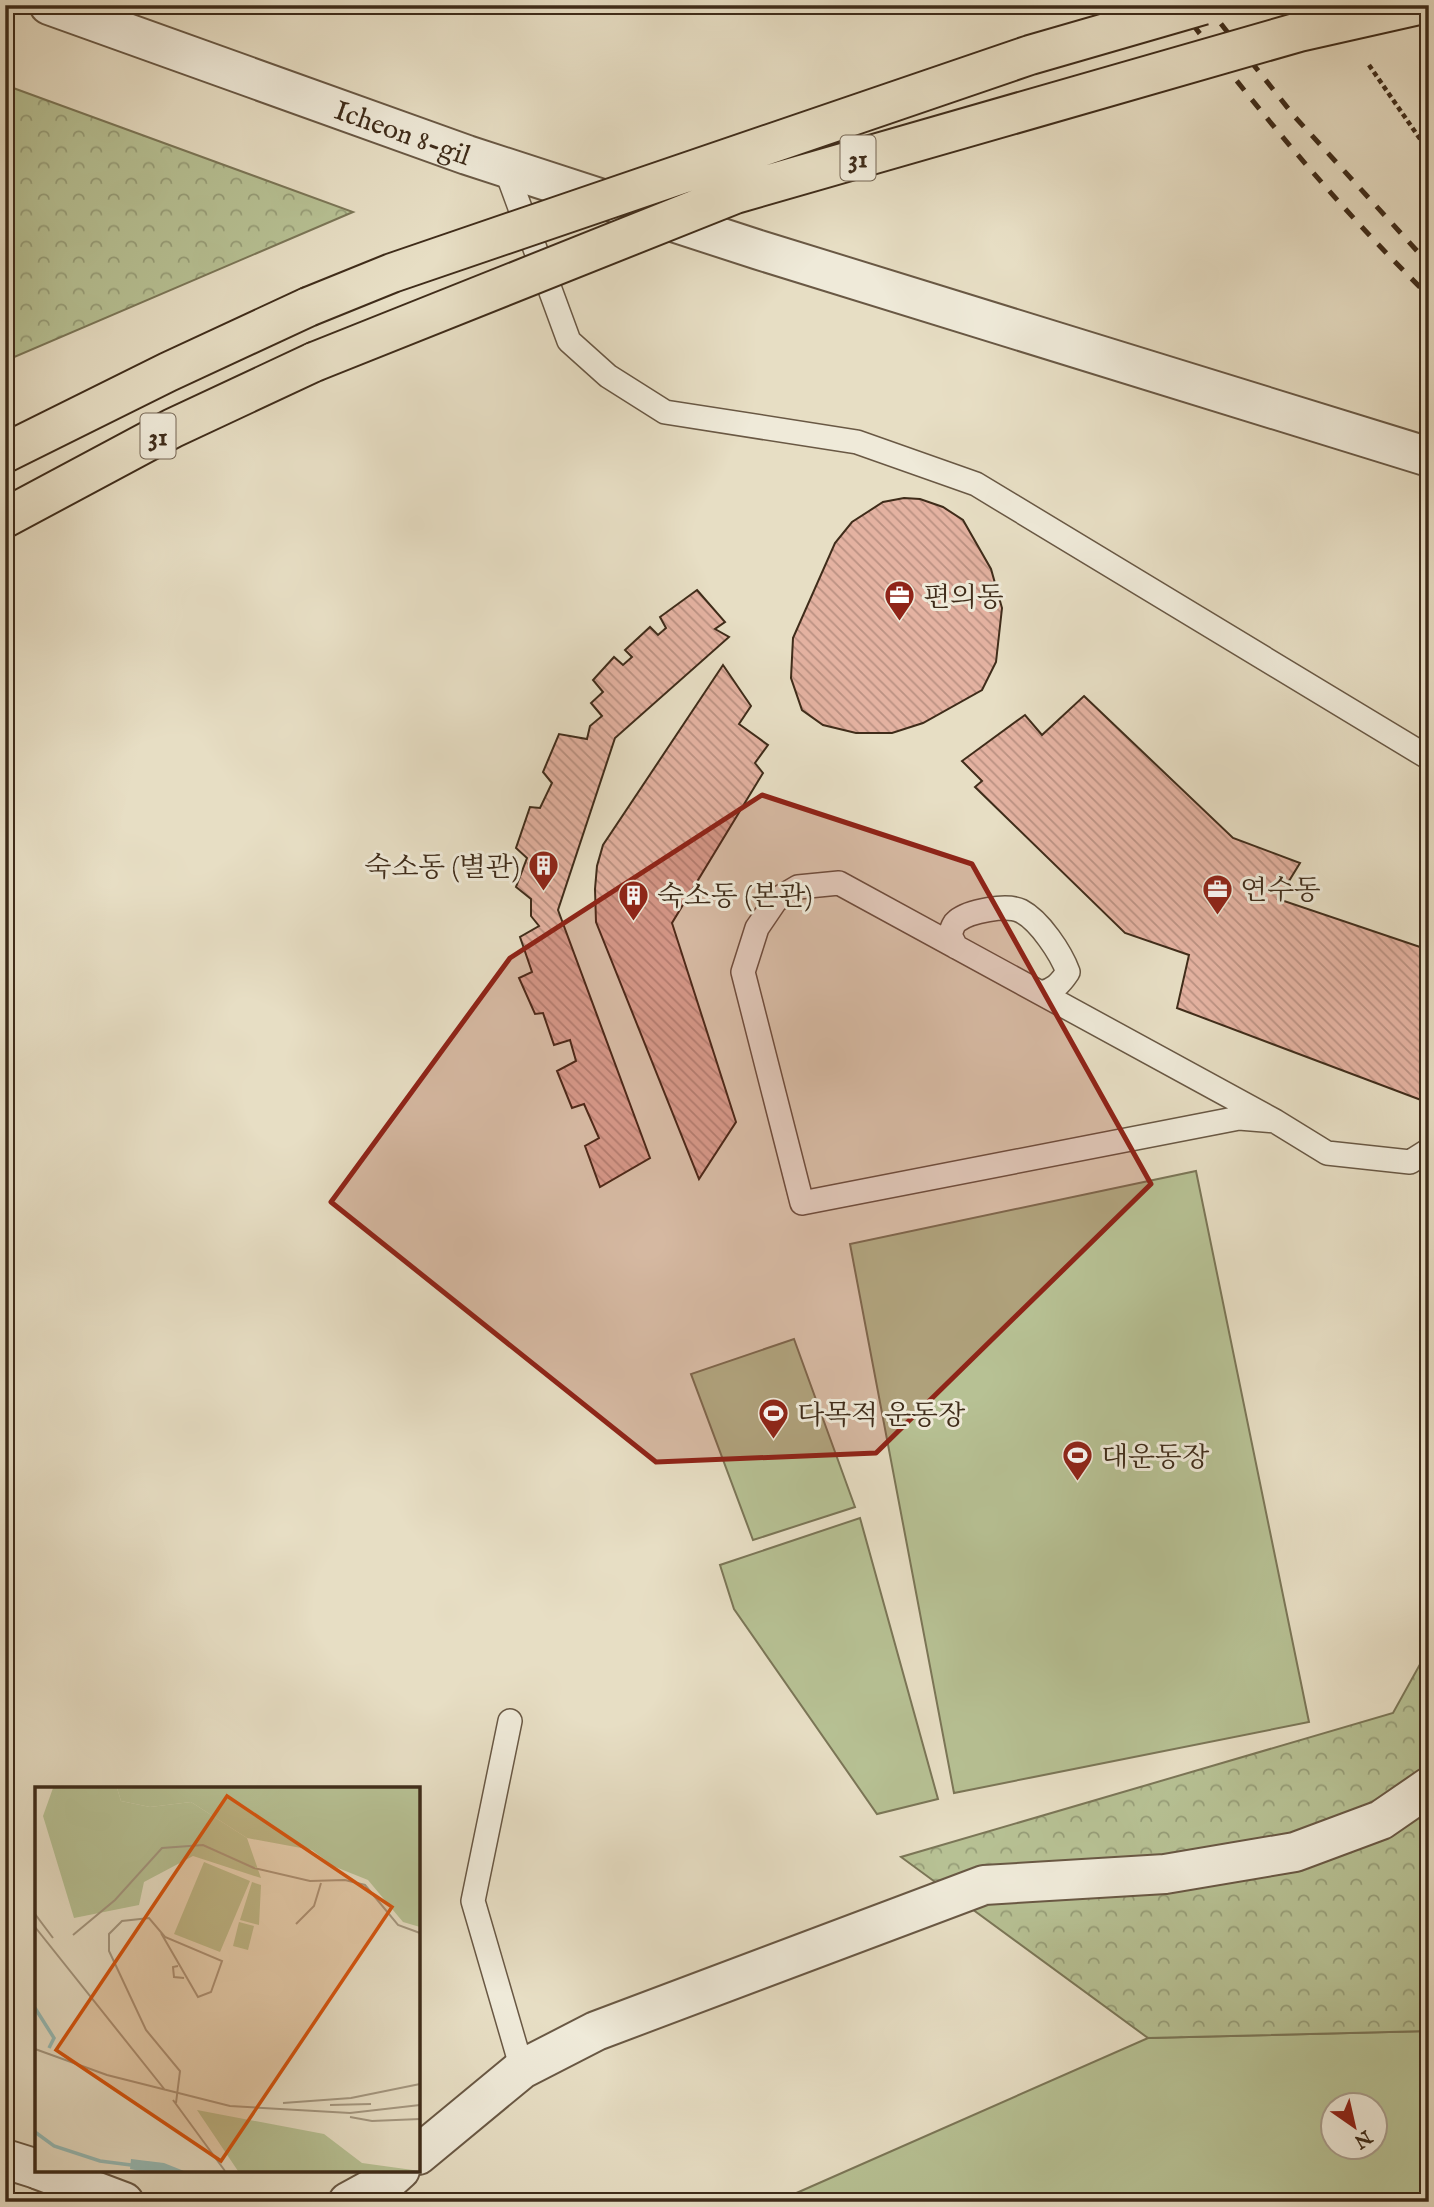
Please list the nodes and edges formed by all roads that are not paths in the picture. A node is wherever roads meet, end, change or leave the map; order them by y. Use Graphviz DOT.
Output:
graph roads {
  1 [pos="49,5"];
  2 [pos="1203,5"];
  3 [pos="1419,5"];
  4 [pos="505,167"];
  5 [pos="5,453"];
  6 [pos="1429,457"];
  7 [pos="5,518"];
  8 [pos="1429,758"];
  9 [pos="956,947"];
  10 [pos="1041,993"];
  11 [pos="1275,1121"];
  12 [pos="1429,1150"];
  13 [pos="510,1721"];
  14 [pos="1429,1787"];
  15 [pos="522,2069"];
  16 [pos="420,2153"];
  17 [pos="5,2160"];
  18 [pos="35,2169"];
  19 [pos="43,2172"];
  20 [pos="398,2172"];
  21 [pos="124,2202"];
  22 [pos="348,2202"];
  1 -- 4 [label="street, Icheon 8-gil"];
  2 -- 5 [label="highway, 31, bridge"];
  3 -- 7 [label="highway, 31, bridge"];
  4 -- 6 [label="street, Icheon 8-gil"];
  4 -- 8 [label="lane"];
  9 -- 10 [label="lane"];
  9 -- 10 [label="lane"];
  9 -- 11 [label="lane"];
  10 -- 11 [label="lane"];
  11 -- 12 [label="lane"];
  13 -- 15 [label="lane"];
  14 -- 15 [label="street"];
  15 -- 16 [label="street"];
  17 -- 18 [label="street"];
  19 -- 21 [label="street"];
  20 -- 22 [label="street"];
}
